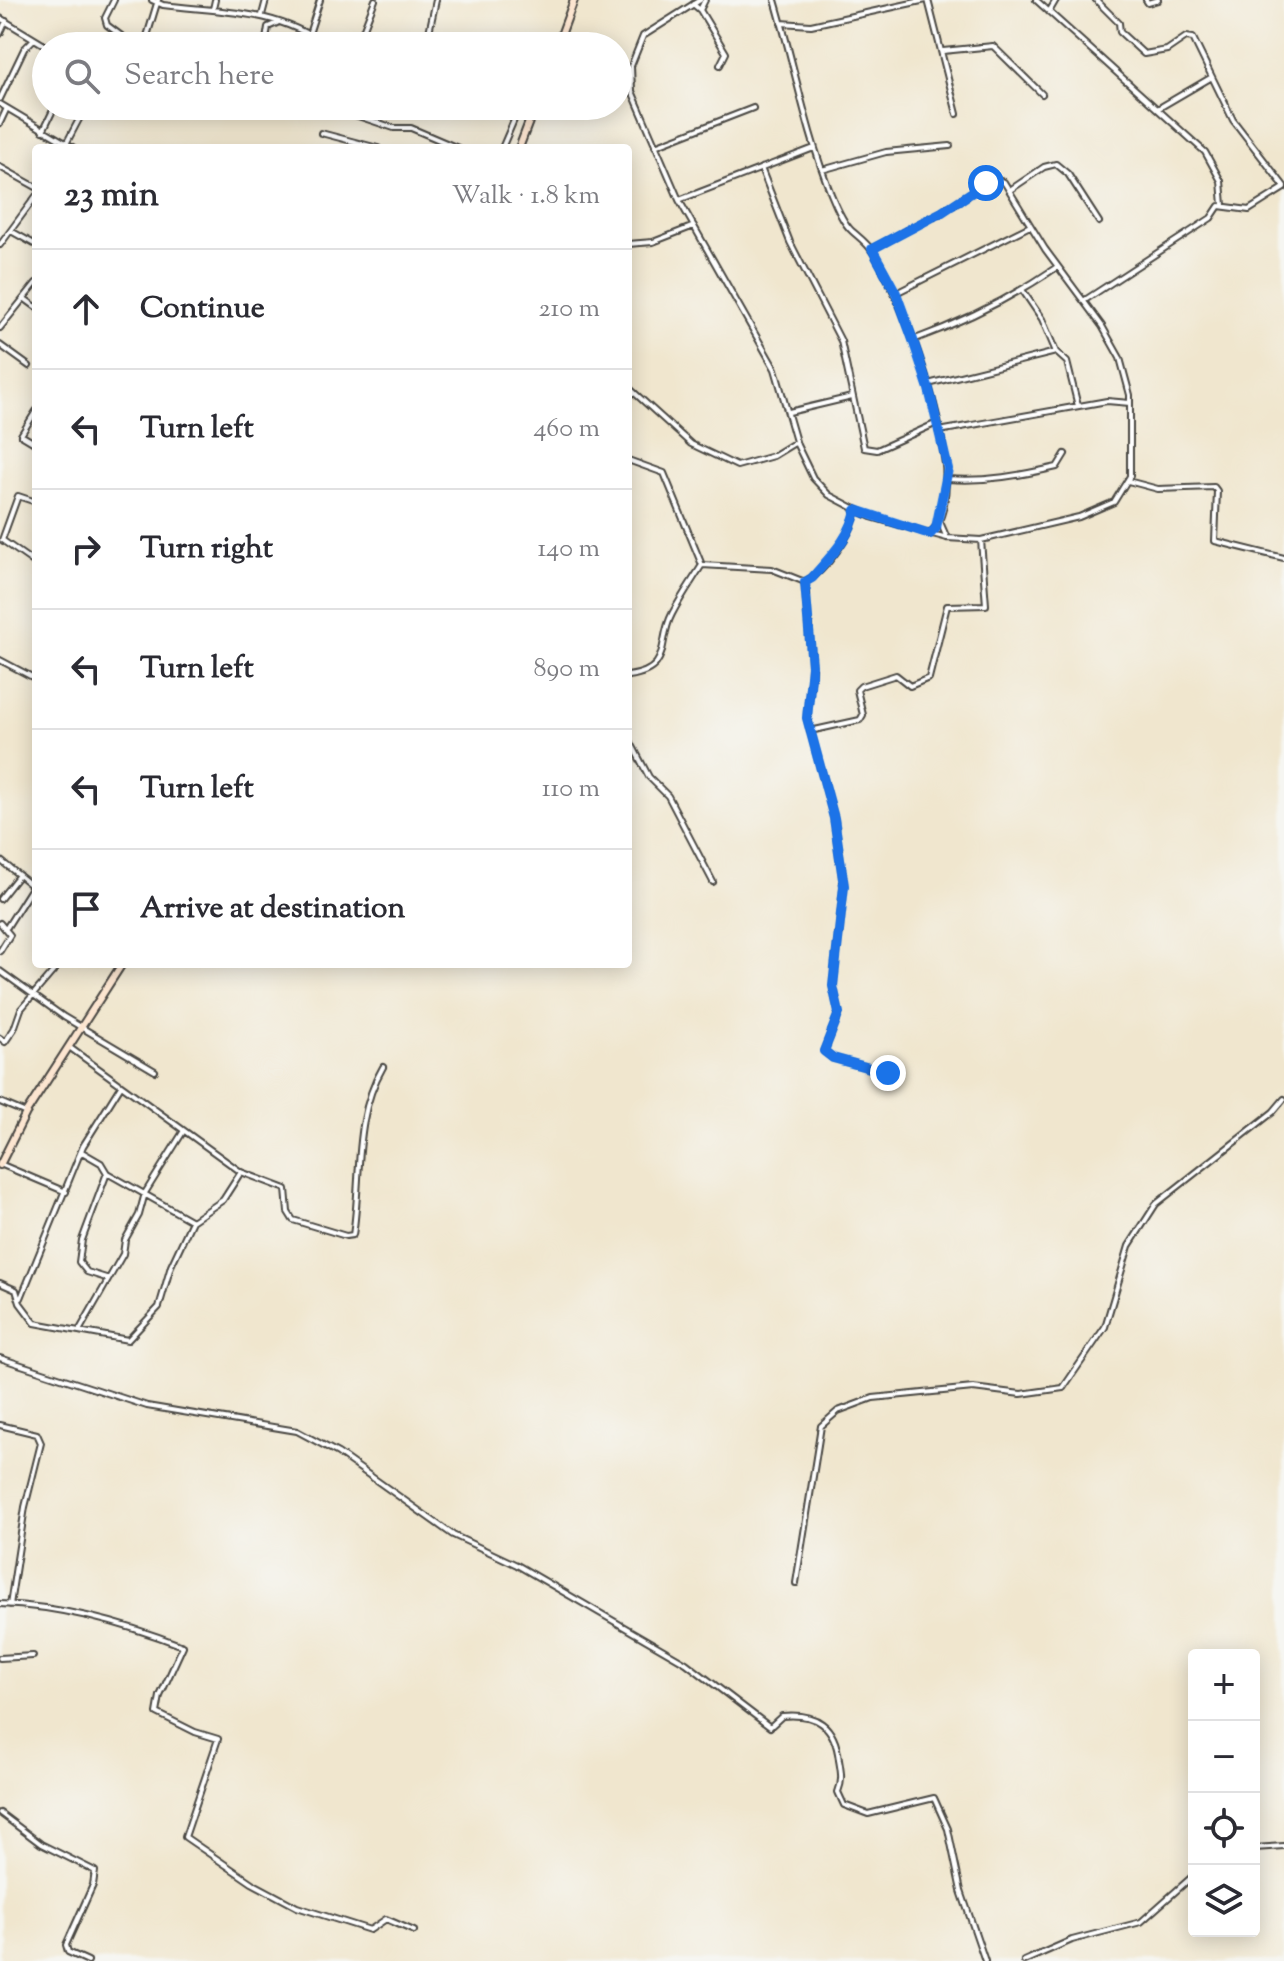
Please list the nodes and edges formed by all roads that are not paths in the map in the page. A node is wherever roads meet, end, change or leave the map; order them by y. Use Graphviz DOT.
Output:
graph roads {
  1 [pos="114,0"];
  2 [pos="215,0"];
  3 [pos="266,0"];
  4 [pos="320,0"];
  5 [pos="375,0"];
  6 [pos="436,0"];
  7 [pos="574,0"];
  8 [pos="703,0"];
  9 [pos="775,0"];
  10 [pos="927,0"];
  11 [pos="1036,0"];
  12 [pos="1056,0"];
  13 [pos="1096,0"];
  14 [pos="1146,0"];
  15 [pos="1158,0"];
  16 [pos="156,1"];
  17 [pos="693,4"];
  18 [pos="213,9"];
  19 [pos="700,10"];
  20 [pos="1048,12"];
  21 [pos="262,15"];
  22 [pos="0,18"];
  23 [pos="6,21"];
  24 [pos="279,23"];
  25 [pos="781,23"];
  26 [pos="117,32"];
  27 [pos="148,32"];
  28 [pos="267,32"];
  29 [pos="304,32"];
  30 [pos="310,32"];
  31 [pos="362,32"];
  32 [pos="429,32"];
  33 [pos="562,32"];
  34 [pos="0,34"];
  35 [pos="32,38"];
  36 [pos="32,41"];
  37 [pos="943,51"];
  38 [pos="720,65"];
  39 [pos="1212,77"];
  40 [pos="1042,94"];
  41 [pos="0,102"];
  42 [pos="7,108"];
  43 [pos="753,108"];
  44 [pos="1158,109"];
  45 [pos="957,114"];
  46 [pos="48,120"];
  47 [pos="79,120"];
  48 [pos="369,120"];
  49 [pos="514,120"];
  50 [pos="529,120"];
  51 [pos="0,123"];
  52 [pos="43,131"];
  53 [pos="321,133"];
  54 [pos="66,144"];
  55 [pos="363,144"];
  56 [pos="449,144"];
  57 [pos="504,144"];
  58 [pos="520,144"];
  59 [pos="655,146"];
  60 [pos="950,146"];
  61 [pos="815,148"];
  62 [pos="0,167"];
  63 [pos="761,168"];
  64 [pos="822,170"];
  65 [pos="32,185"];
  66 [pos="1284,187"];
  67 [pos="1010,190"];
  68 [pos="679,200"];
  69 [pos="32,202"];
  70 [pos="1223,205"];
  71 [pos="1099,222"];
  72 [pos="694,226"];
  73 [pos="1030,226"];
  74 [pos="11,231"];
  75 [pos="32,243"];
  76 [pos="632,244"];
  77 [pos="0,245"];
  78 [pos="872,249"];
  79 [pos="1057,267"];
  80 [pos="32,289"];
  81 [pos="1022,291"];
  82 [pos="896,293"];
  83 [pos="25,299"];
  84 [pos="1085,300"];
  85 [pos="32,304"];
  86 [pos="0,328"];
  87 [pos="913,340"];
  88 [pos="0,345"];
  89 [pos="1056,352"];
  90 [pos="29,366"];
  91 [pos="928,384"];
  92 [pos="632,391"];
  93 [pos="852,397"];
  94 [pos="1131,403"];
  95 [pos="1078,406"];
  96 [pos="789,412"];
  97 [pos="32,417"];
  98 [pos="937,423"];
  99 [pos="939,431"];
  100 [pos="32,442"];
  101 [pos="796,442"];
  102 [pos="1065,454"];
  103 [pos="632,461"];
  104 [pos="948,479"];
  105 [pos="1128,481"];
  106 [pos="32,500"];
  107 [pos="856,510"];
  108 [pos="940,520"];
  109 [pos="930,534"];
  110 [pos="947,538"];
  111 [pos="981,540"];
  112 [pos="1284,558"];
  113 [pos="32,561"];
  114 [pos="702,565"];
  115 [pos="805,582"];
  116 [pos="0,660"];
  117 [pos="632,675"];
  118 [pos="32,677"];
  119 [pos="810,731"];
  120 [pos="632,745"];
  121 [pos="0,860"];
  122 [pos="19,875"];
  123 [pos="713,882"];
  124 [pos="32,885"];
  125 [pos="32,890"];
  126 [pos="0,899"];
  127 [pos="0,923"];
  128 [pos="7,927"];
  129 [pos="0,951"];
  130 [pos="56,968"];
  131 [pos="119,968"];
  132 [pos="0,971"];
  133 [pos="31,994"];
  134 [pos="82,1026"];
  135 [pos="0,1037"];
  136 [pos="69,1047"];
  137 [pos="383,1067"];
  138 [pos="155,1071"];
  139 [pos="888,1073"];
  140 [pos="120,1087"];
  141 [pos="1284,1099"];
  142 [pos="0,1102"];
  143 [pos="26,1113"];
  144 [pos="183,1132"];
  145 [pos="81,1151"];
  146 [pos="0,1165"];
  147 [pos="241,1172"];
  148 [pos="107,1173"];
  149 [pos="66,1192"];
  150 [pos="145,1193"];
  151 [pos="192,1221"];
  152 [pos="106,1278"];
  153 [pos="0,1283"];
  154 [pos="20,1301"];
  155 [pos="79,1331"];
  156 [pos="0,1358"];
  157 [pos="0,1425"];
  158 [pos="796,1583"];
  159 [pos="0,1604"];
  160 [pos="10,1605"];
  161 [pos="33,1656"];
  162 [pos="0,1658"];
  163 [pos="0,1813"];
  164 [pos="1284,1846"];
  165 [pos="1260,1848"];
  166 [pos="1188,1880"];
  167 [pos="414,1931"];
  168 [pos="88,1961"];
  169 [pos="985,1961"];
  170 [pos="1024,1961"];
  1 -- 26 [label="street"];
  2 -- 18 [label="street"];
  3 -- 21 [label="street"];
  4 -- 30 [label="street"];
  5 -- 31 [label="street"];
  6 -- 32 [label="street"];
  7 -- 33 [label="main road"];
  8 -- 17 [label="street"];
  8 -- 19 [label="street"];
  9 -- 25 [label="street"];
  10 -- 25 [label="street"];
  10 -- 37 [label="street"];
  11 -- 20 [label="street"];
  12 -- 20 [label="street"];
  13 -- 39 [label="street"];
  14 -- 15 [label="street"];
  16 -- 18 [label="street"];
  16 -- 27 [label="street"];
  17 -- 19 [label="street"];
  17 -- 59 [label="street"];
  18 -- 21 [label="street"];
  19 -- 38 [label="street"];
  20 -- 44 [label="street"];
  21 -- 24 [label="street"];
  22 -- 23 [label="street"];
  23 -- 34 [label="street"];
  23 -- 35 [label="street"];
  24 -- 28 [label="street"];
  24 -- 29 [label="street"];
  25 -- 61 [label="street"];
  36 -- 41 [label="street"];
  37 -- 40 [label="street"];
  37 -- 45 [label="street"];
  39 -- 44 [label="street"];
  39 -- 66 [label="street"];
  41 -- 42 [label="street"];
  42 -- 51 [label="street"];
  42 -- 52 [label="street"];
  43 -- 59 [label="street"];
  44 -- 70 [label="street"];
  46 -- 52 [label="street"];
  47 -- 54 [label="street"];
  48 -- 56 [label="street"];
  49 -- 57 [label="street"];
  50 -- 58 [label="main road"];
  52 -- 54 [label="street"];
  53 -- 55 [label="street"];
  59 -- 68 [label="street"];
  60 -- 64 [label="street"];
  61 -- 63 [label="street"];
  61 -- 64 [label="street"];
  62 -- 65 [label="street"];
  63 -- 68 [label="street"];
  63 -- 93 [label="street"];
  64 -- 78 [label="street"];
  66 -- 70 [label="street"];
  67 -- 71 [label="street"];
  67 -- 73 [label="street"];
  67 -- 78 [label="street"];
  68 -- 72 [label="street"];
  69 -- 74 [label="street"];
  70 -- 84 [label="street"];
  72 -- 76 [label="street"];
  72 -- 96 [label="street"];
  73 -- 79 [label="street"];
  73 -- 82 [label="street"];
  74 -- 75 [label="street"];
  74 -- 77 [label="street"];
  78 -- 82 [label="street"];
  79 -- 81 [label="street"];
  79 -- 84 [label="street"];
  80 -- 83 [label="street"];
  81 -- 87 [label="street"];
  81 -- 89 [label="street"];
  82 -- 87 [label="street"];
  83 -- 85 [label="street"];
  83 -- 86 [label="street"];
  84 -- 94 [label="street"];
  87 -- 91 [label="street"];
  88 -- 90 [label="street"];
  89 -- 91 [label="street"];
  89 -- 95 [label="street"];
  91 -- 98 [label="street"];
  92 -- 101 [label="street"];
  93 -- 96 [label="street"];
  93 -- 98 [label="street"];
  94 -- 95 [label="street"];
  94 -- 105 [label="street"];
  95 -- 99 [label="street"];
  96 -- 101 [label="street"];
  97 -- 100 [label="street"];
  98 -- 99 [label="street"];
  99 -- 104 [label="street"];
  101 -- 107 [label="street"];
  102 -- 104 [label="street"];
  103 -- 114 [label="street"];
  104 -- 108 [label="street"];
  105 -- 111 [label="street"];
  105 -- 112 [label="street"];
  106 -- 113 [label="street"];
  107 -- 109 [label="street"];
  107 -- 115 [label="street"];
  108 -- 109 [label="street"];
  108 -- 110 [label="street"];
  109 -- 110 [label="street"];
  110 -- 111 [label="street"];
  111 -- 119 [label="street"];
  114 -- 115 [label="street"];
  114 -- 117 [label="street"];
  115 -- 119 [label="street"];
  116 -- 118 [label="street"];
  119 -- 139 [label="street"];
  120 -- 123 [label="street"];
  121 -- 122 [label="street"];
  122 -- 124 [label="street"];
  122 -- 126 [label="street"];
  125 -- 128 [label="street"];
  127 -- 128 [label="street"];
  128 -- 129 [label="street"];
  130 -- 133 [label="street"];
  131 -- 134 [label="main road"];
  132 -- 133 [label="street"];
  133 -- 134 [label="street"];
  133 -- 135 [label="street"];
  134 -- 136 [label="main road"];
  134 -- 138 [label="street"];
  136 -- 140 [label="street"];
  136 -- 143 [label="main road"];
  137 -- 147 [label="street"];
  140 -- 144 [label="street"];
  140 -- 145 [label="street"];
  141 -- 158 [label="street"];
  142 -- 143 [label="street"];
  143 -- 146 [label="main road"];
  144 -- 147 [label="street"];
  144 -- 150 [label="street"];
  145 -- 148 [label="street"];
  145 -- 149 [label="street"];
  146 -- 149 [label="street"];
  147 -- 151 [label="street"];
  148 -- 150 [label="street"];
  148 -- 152 [label="street"];
  149 -- 154 [label="street"];
  150 -- 151 [label="street"];
  150 -- 152 [label="street"];
  151 -- 155 [label="street"];
  152 -- 155 [label="street"];
  153 -- 154 [label="street"];
  154 -- 155 [label="street"];
  156 -- 169 [label="street"];
  157 -- 160 [label="street"];
  159 -- 160 [label="street"];
  160 -- 167 [label="street"];
  161 -- 162 [label="street"];
  163 -- 168 [label="street"];
  164 -- 165 [label="street"];
  166 -- 170 [label="street"];
}
